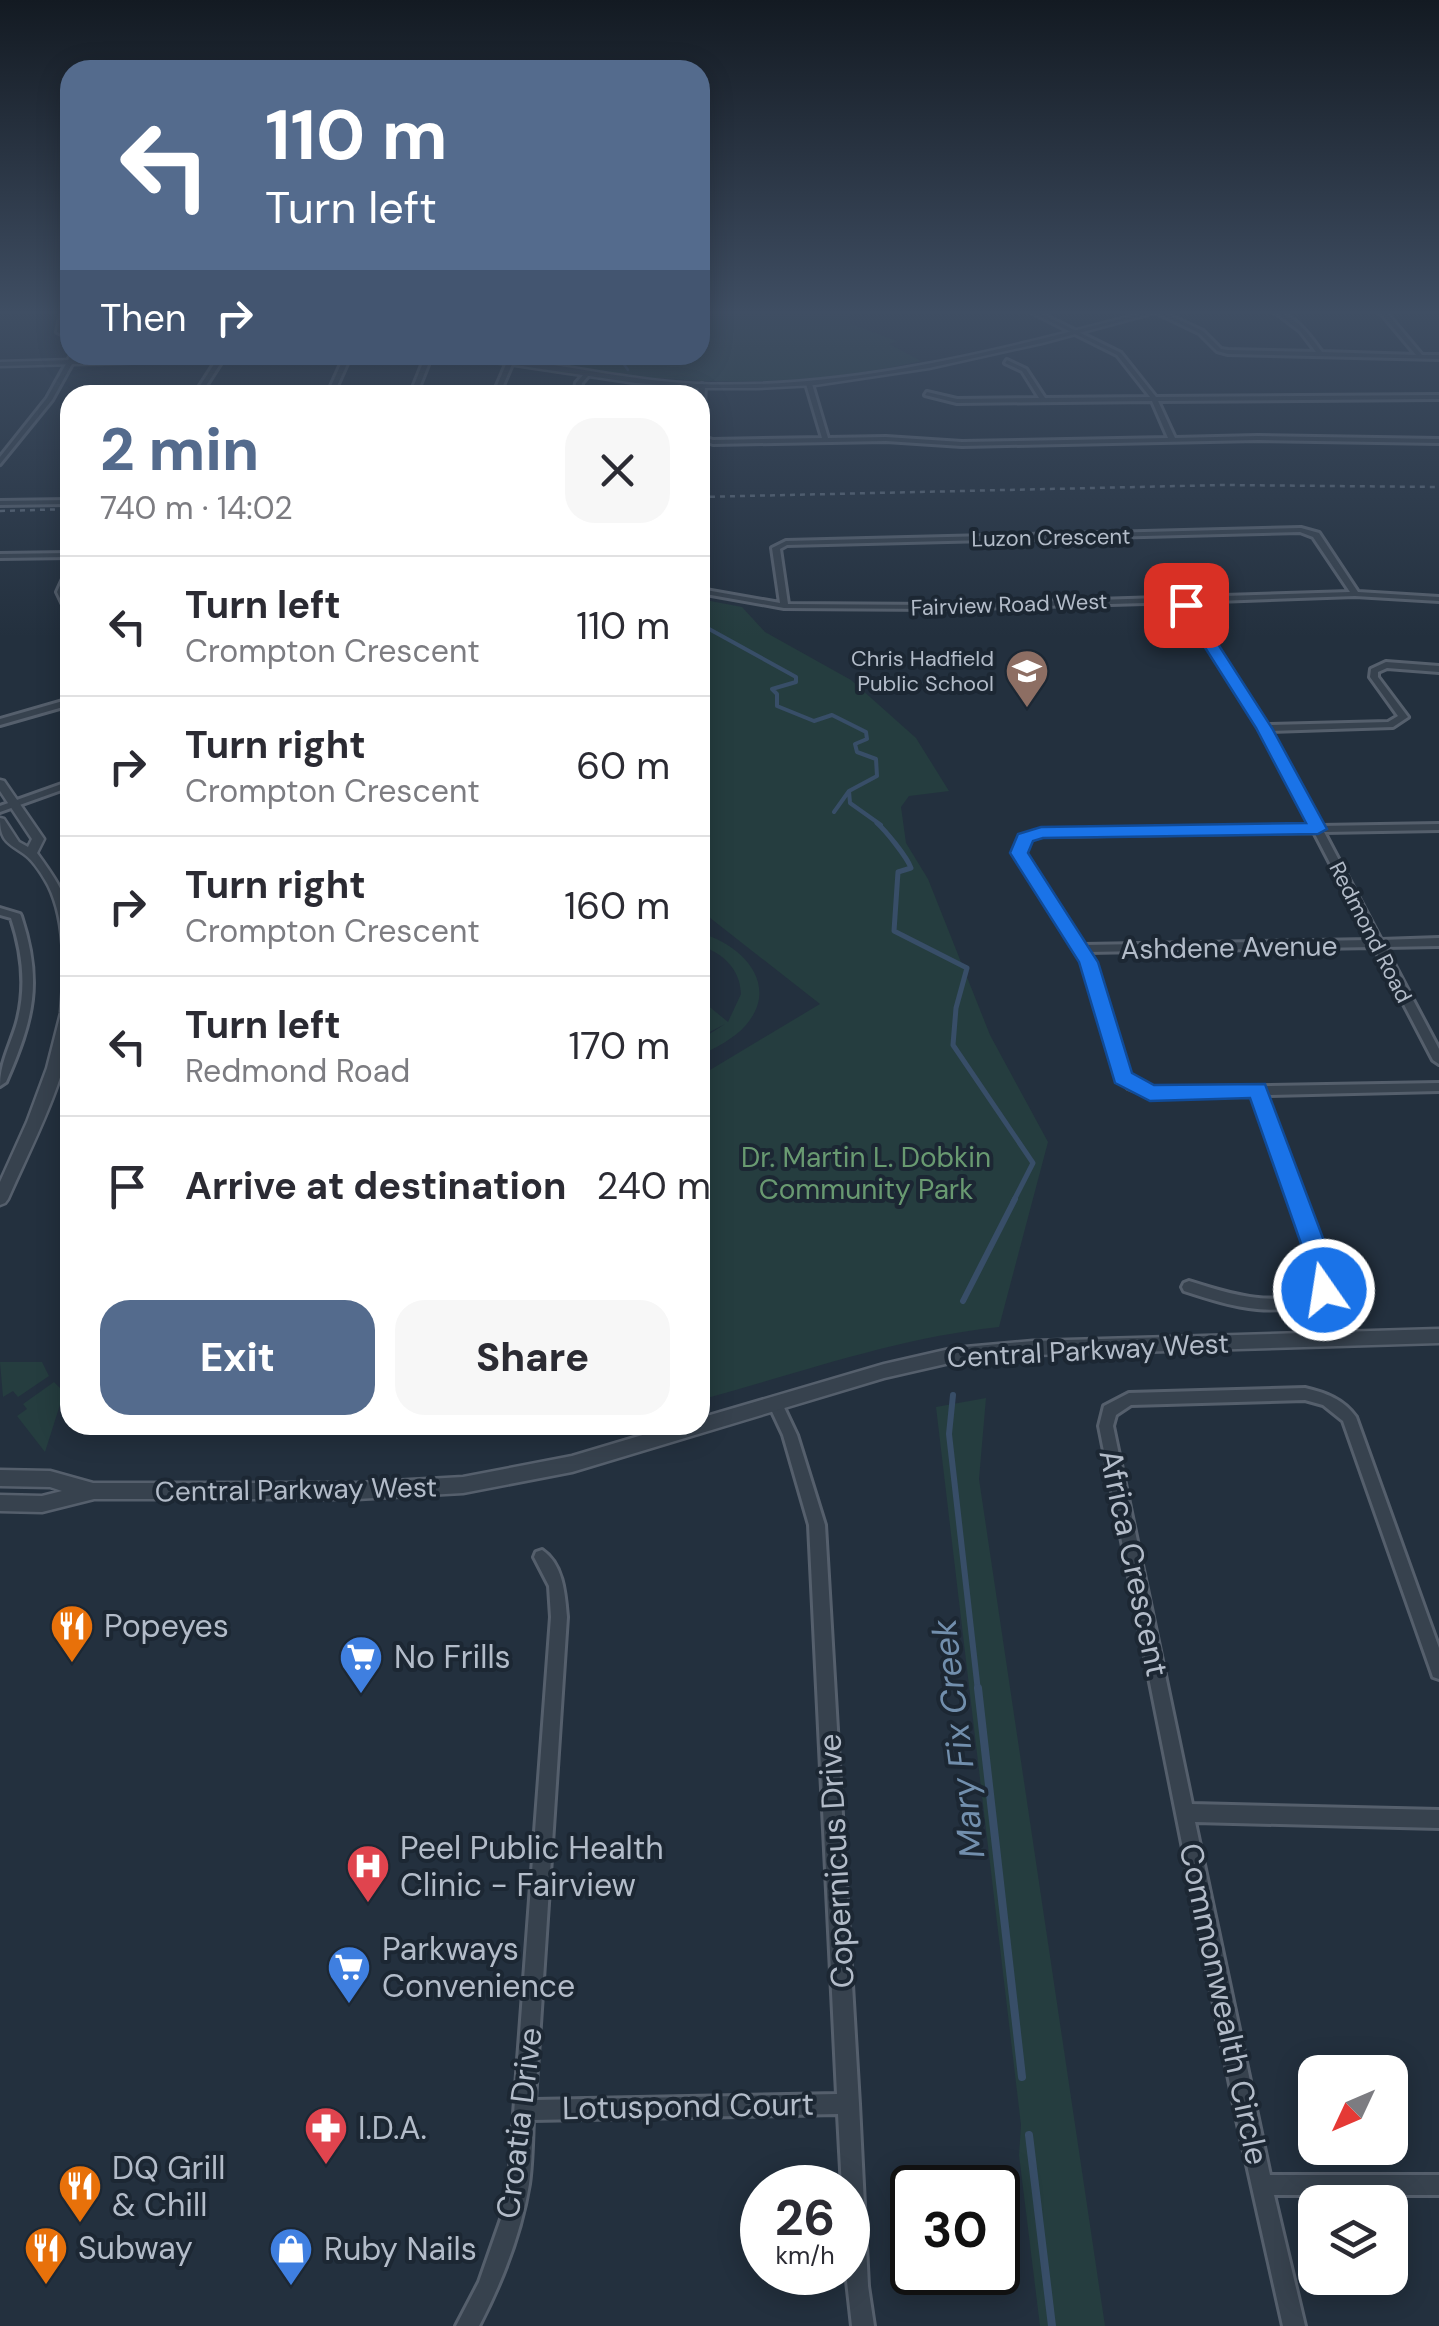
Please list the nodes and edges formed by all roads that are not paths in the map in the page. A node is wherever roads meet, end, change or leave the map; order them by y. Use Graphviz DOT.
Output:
graph roads {
  1 [pos="33,421"];
  2 [pos="820,421"];
  3 [pos="1164,421"];
  4 [pos="1172,439"];
  5 [pos="710,441"];
  6 [pos="826,441"];
  7 [pos="1439,442"];
  8 [pos="0,462"];
  9 [pos="60,502"];
  10 [pos="0,504"];
  11 [pos="60,554"];
  12 [pos="0,556"];
  13 [pos="710,593"];
  14 [pos="1355,594"];
  15 [pos="1182,598"];
  16 [pos="1439,599"];
  17 [pos="784,606"];
  18 [pos="1439,669"];
  19 [pos="60,705"];
  20 [pos="0,722"];
  21 [pos="1264,728"];
  22 [pos="0,783"];
  23 [pos="60,788"];
  24 [pos="14,804"];
  25 [pos="0,809"];
  26 [pos="0,822"];
  27 [pos="1439,827"];
  28 [pos="1318,829"];
  29 [pos="31,853"];
  30 [pos="60,901"];
  31 [pos="0,911"];
  32 [pos="1439,942"];
  33 [pos="1376,944"];
  34 [pos="1082,950"];
  35 [pos="60,1048"];
  36 [pos="1439,1060"];
  37 [pos="1,1077"];
  38 [pos="1439,1087"];
  39 [pos="1258,1090"];
  40 [pos="0,1199"];
  41 [pos="1188,1287"];
  42 [pos="1439,1336"];
  43 [pos="775,1403"];
  44 [pos="710,1423"];
  45 [pos="669,1435"];
  46 [pos="0,1478"];
  47 [pos="94,1491"];
  48 [pos="0,1504"];
  49 [pos="542,1557"];
  50 [pos="1439,1670"];
  51 [pos="1185,1813"];
  52 [pos="1439,1819"];
  53 [pos="849,2104"];
  54 [pos="526,2110"];
  55 [pos="1262,2185"];
  56 [pos="1439,2185"];
  57 [pos="467,2326"];
  58 [pos="862,2326"];
  59 [pos="1294,2326"];
  1 -- 8 [label="street"];
  2 -- 6 [label="street"];
  3 -- 4 [label="street"];
  4 -- 6 [label="street"];
  4 -- 7 [label="street"];
  5 -- 6 [label="street"];
  9 -- 10 [label="street"];
  11 -- 12 [label="street"];
  13 -- 17 [label="street, Fairview Road West"];
  14 -- 15 [label="street, Fairview Road West"];
  14 -- 16 [label="street, Fairview Road West"];
  14 -- 17 [label="street, Luzon Crescent"];
  15 -- 17 [label="street, Fairview Road West"];
  15 -- 21 [label="street, Redmond Road"];
  18 -- 21 [label="street"];
  19 -- 20 [label="street"];
  21 -- 28 [label="street, Redmond Road"];
  22 -- 24 [label="street"];
  23 -- 24 [label="street"];
  24 -- 25 [label="street"];
  24 -- 29 [label="street"];
  26 -- 29 [label="street"];
  27 -- 28 [label="street"];
  28 -- 33 [label="street, Redmond Road"];
  28 -- 34 [label="street"];
  29 -- 30 [label="street"];
  31 -- 37 [label="street"];
  32 -- 33 [label="street, Ashdene Avenue"];
  33 -- 34 [label="street, Ashdene Avenue"];
  33 -- 36 [label="street, Redmond Road"];
  34 -- 39 [label="street"];
  35 -- 40 [label="street"];
  38 -- 39 [label="street"];
  39 -- 41 [label="street"];
  42 -- 43 [label="street, Central Parkway West"];
  43 -- 44 [label="street, Central Parkway West"];
  43 -- 53 [label="street, Copernicus Drive"];
  45 -- 47 [label="street, Central Parkway West"];
  46 -- 47 [label="street, Central Parkway West"];
  47 -- 48 [label="street, Central Parkway West"];
  49 -- 54 [label="street, Croatia Drive"];
  50 -- 51 [label="street, Africa Crescent"];
  51 -- 52 [label="street, Commonwealth Circle"];
  51 -- 55 [label="street, Commonwealth Circle"];
  53 -- 54 [label="street, Lotuspond Court"];
  53 -- 58 [label="street, Copernicus Drive"];
  54 -- 57 [label="street, Croatia Drive"];
  55 -- 56 [label="street"];
  55 -- 59 [label="street, Commonwealth Circle"];
}
